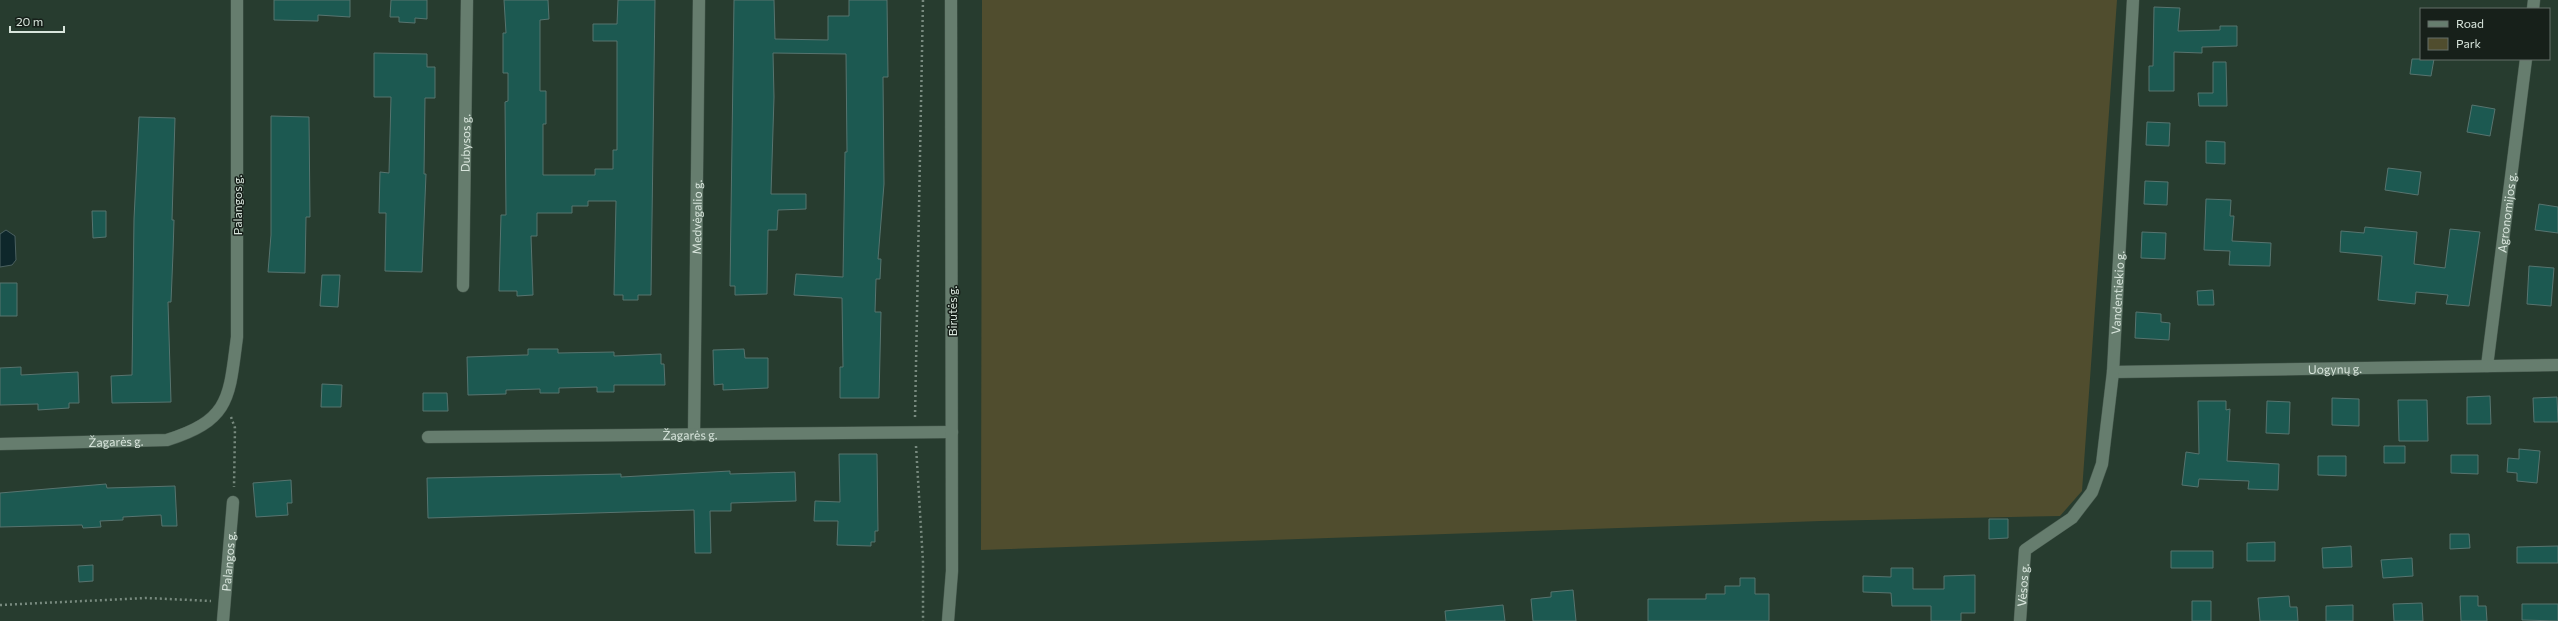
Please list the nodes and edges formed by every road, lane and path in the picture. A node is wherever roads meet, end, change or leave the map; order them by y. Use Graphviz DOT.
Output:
graph roads {
  1 [pos="237,0"];
  2 [pos="467,0"];
  3 [pos="699,0"];
  4 [pos="923,0"];
  5 [pos="952,0"];
  6 [pos="2133,0"];
  7 [pos="2526,60"];
  8 [pos="463,286"];
  9 [pos="2558,365"];
  10 [pos="2487,366"];
  11 [pos="2113,372"];
  12 [pos="222,408"];
  13 [pos="952,432"];
  14 [pos="915,433"];
  15 [pos="694,435"];
  16 [pos="428,437"];
  17 [pos="0,444"];
  18 [pos="233,502"];
  19 [pos="2025,550"];
  20 [pos="224,603"];
  21 [pos="0,605"];
  22 [pos="223,621"];
  23 [pos="923,621"];
  24 [pos="948,621"];
  25 [pos="2020,621"];
  1 -- 12 [label="street, Palangos g."];
  2 -- 8 [label="street, Dubysos g."];
  3 -- 15 [label="street, Medvėgalio g."];
  4 -- 14 [label="path"];
  5 -- 13 [label="street, Birutės g."];
  6 -- 11 [label="street, Vandentiekio g."];
  7 -- 10 [label="street, Agronomijos g."];
  9 -- 10 [label="street, Uogynų g."];
  10 -- 11 [label="street, Uogynų g."];
  11 -- 19 [label="street, Vandentiekio g."];
  12 -- 17 [label="street, Žagarės g."];
  12 -- 18 [label="path"];
  13 -- 14 [label="street, Žagarės g."];
  13 -- 24 [label="street, Birutės g."];
  14 -- 15 [label="street, Žagarės g."];
  14 -- 23 [label="path"];
  15 -- 16 [label="street, Žagarės g."];
  18 -- 20 [label="street, Palangos g."];
  19 -- 25 [label="street, Vėsos g."];
  20 -- 21 [label="path"];
  20 -- 22 [label="street, Palangos g."];
}
